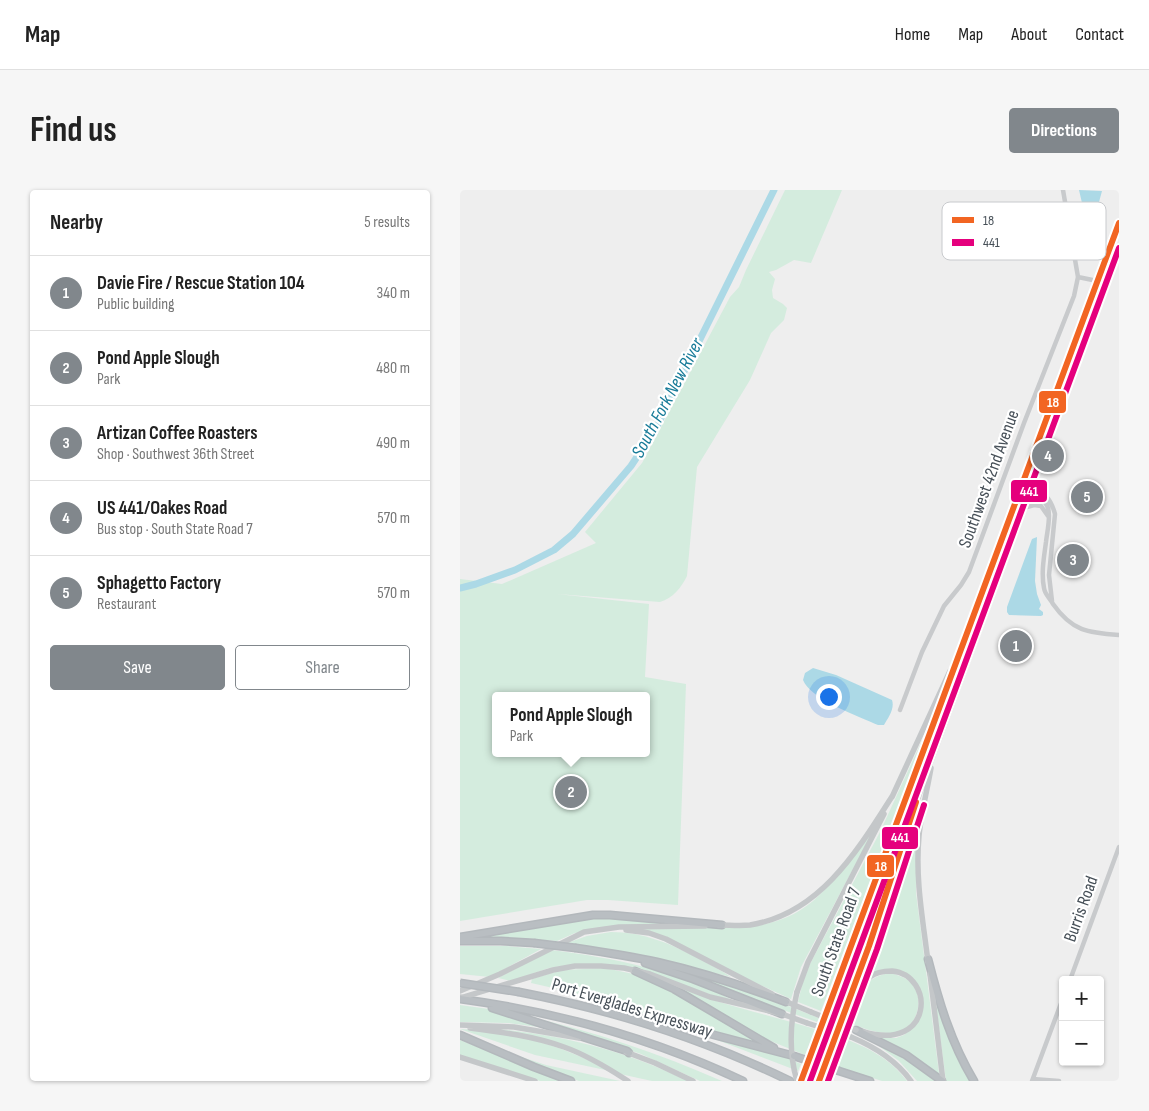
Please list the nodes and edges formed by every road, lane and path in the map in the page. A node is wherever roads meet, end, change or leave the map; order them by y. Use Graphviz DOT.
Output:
graph roads {
  1 [pos="1119,223"];
  2 [pos="1119,251"];
  3 [pos="1106,258"];
  4 [pos="1075,260"];
  5 [pos="1105,260"];
  6 [pos="1078,277"];
  7 [pos="1098,280"];
  8 [pos="1107,283"];
  9 [pos="1064,373"];
  10 [pos="1068,390"];
  11 [pos="1022,486"];
  12 [pos="1031,489"];
  13 [pos="1024,508"];
  14 [pos="1048,517"];
  15 [pos="1045,554"];
  16 [pos="1050,564"];
  17 [pos="1052,602"];
  18 [pos="1119,635"];
  19 [pos="966,637"];
  20 [pos="900,710"];
  21 [pos="935,750"];
  22 [pos="893,796"];
  23 [pos="1119,847"];
  24 [pos="722,925"];
  25 [pos="606,928"];
  26 [pos="460,937"];
  27 [pos="460,941"];
  28 [pos="576,948"];
  29 [pos="928,959"];
  30 [pos="635,971"];
  31 [pos="1071,976"];
  32 [pos="460,983"];
  33 [pos="460,991"];
  34 [pos="460,999"];
  35 [pos="477,1001"];
  36 [pos="786,1002"];
  37 [pos="846,1009"];
  38 [pos="1059,1009"];
  39 [pos="613,1014"];
  40 [pos="782,1014"];
  41 [pos="460,1026"];
  42 [pos="856,1030"];
  43 [pos="461,1035"];
  44 [pos="629,1053"];
  45 [pos="794,1056"];
  46 [pos="460,1057"];
  47 [pos="788,1080"];
  48 [pos="941,1080"];
  49 [pos="1033,1080"];
  50 [pos="535,1081"];
  51 [pos="571,1081"];
  52 [pos="628,1081"];
  53 [pos="693,1081"];
  54 [pos="743,1081"];
  55 [pos="799,1081"];
  56 [pos="819,1081"];
  57 [pos="870,1081"];
  58 [pos="911,1081"];
  59 [pos="974,1081"];
  60 [pos="1058,1081"];
  1 -- 3 [label="main road, South State Road 7"];
  2 -- 8 [label="main road, South State Road 7"];
  4 -- 6 [label="street"];
  5 -- 7 [label="main road, South State Road 7"];
  6 -- 7 [label="street"];
  6 -- 20 [label="street, Southwest 42nd Avenue"];
  7 -- 8 [label="street"];
  7 -- 9 [label="main road, South State Road 7"];
  8 -- 10 [label="main road, South State Road 7"];
  9 -- 10 [label="main road"];
  9 -- 11 [label="main road, South State Road 7"];
  10 -- 12 [label="main road, South State Road 7"];
  11 -- 12 [label="street"];
  11 -- 19 [label="main road, South State Road 7"];
  12 -- 13 [label="main road, South State Road 7"];
  12 -- 14 [label="street"];
  12 -- 16 [label="street"];
  13 -- 14 [label="street"];
  13 -- 21 [label="main road, South State Road 7"];
  14 -- 15 [label="street"];
  15 -- 16 [label="street"];
  15 -- 17 [label="street"];
  16 -- 17 [label="street"];
  17 -- 18 [label="street"];
  19 -- 22 [label="main road"];
  19 -- 55 [label="main road, South State Road 7"];
  21 -- 29 [label="main road"];
  21 -- 37 [label="main road, South State Road 7"];
  22 -- 24 [label="main road"];
  22 -- 55 [label="main road, bridge"];
  23 -- 31 [label="street, Burris Road"];
  24 -- 25 [label="main road"];
  24 -- 26 [label="highway"];
  25 -- 33 [label="main road"];
  25 -- 36 [label="main road"];
  27 -- 28 [label="highway, bridge"];
  28 -- 36 [label="highway"];
  28 -- 40 [label="highway"];
  29 -- 48 [label="main road"];
  29 -- 59 [label="highway"];
  30 -- 34 [label="main road"];
  30 -- 40 [label="main road"];
  30 -- 45 [label="highway"];
  32 -- 39 [label="highway, Port Everglades Expressway, bridge"];
  34 -- 35 [label="highway, Port Everglades Expressway"];
  35 -- 44 [label="highway"];
  35 -- 54 [label="highway, Port Everglades Expressway"];
  36 -- 42 [label="main road, bridge"];
  37 -- 42 [label="main road"];
  37 -- 56 [label="main road, South State Road 7"];
  38 -- 49 [label="street"];
  39 -- 45 [label="highway"];
  39 -- 47 [label="highway, Port Everglades Expressway"];
  40 -- 58 [label="main road, bridge"];
  41 -- 44 [label="main road"];
  41 -- 52 [label="main road"];
  42 -- 48 [label="highway"];
  43 -- 51 [label="highway"];
  44 -- 53 [label="main road"];
  45 -- 57 [label="highway, bridge"];
  46 -- 50 [label="main road"];
  49 -- 60 [label="street"];
}
